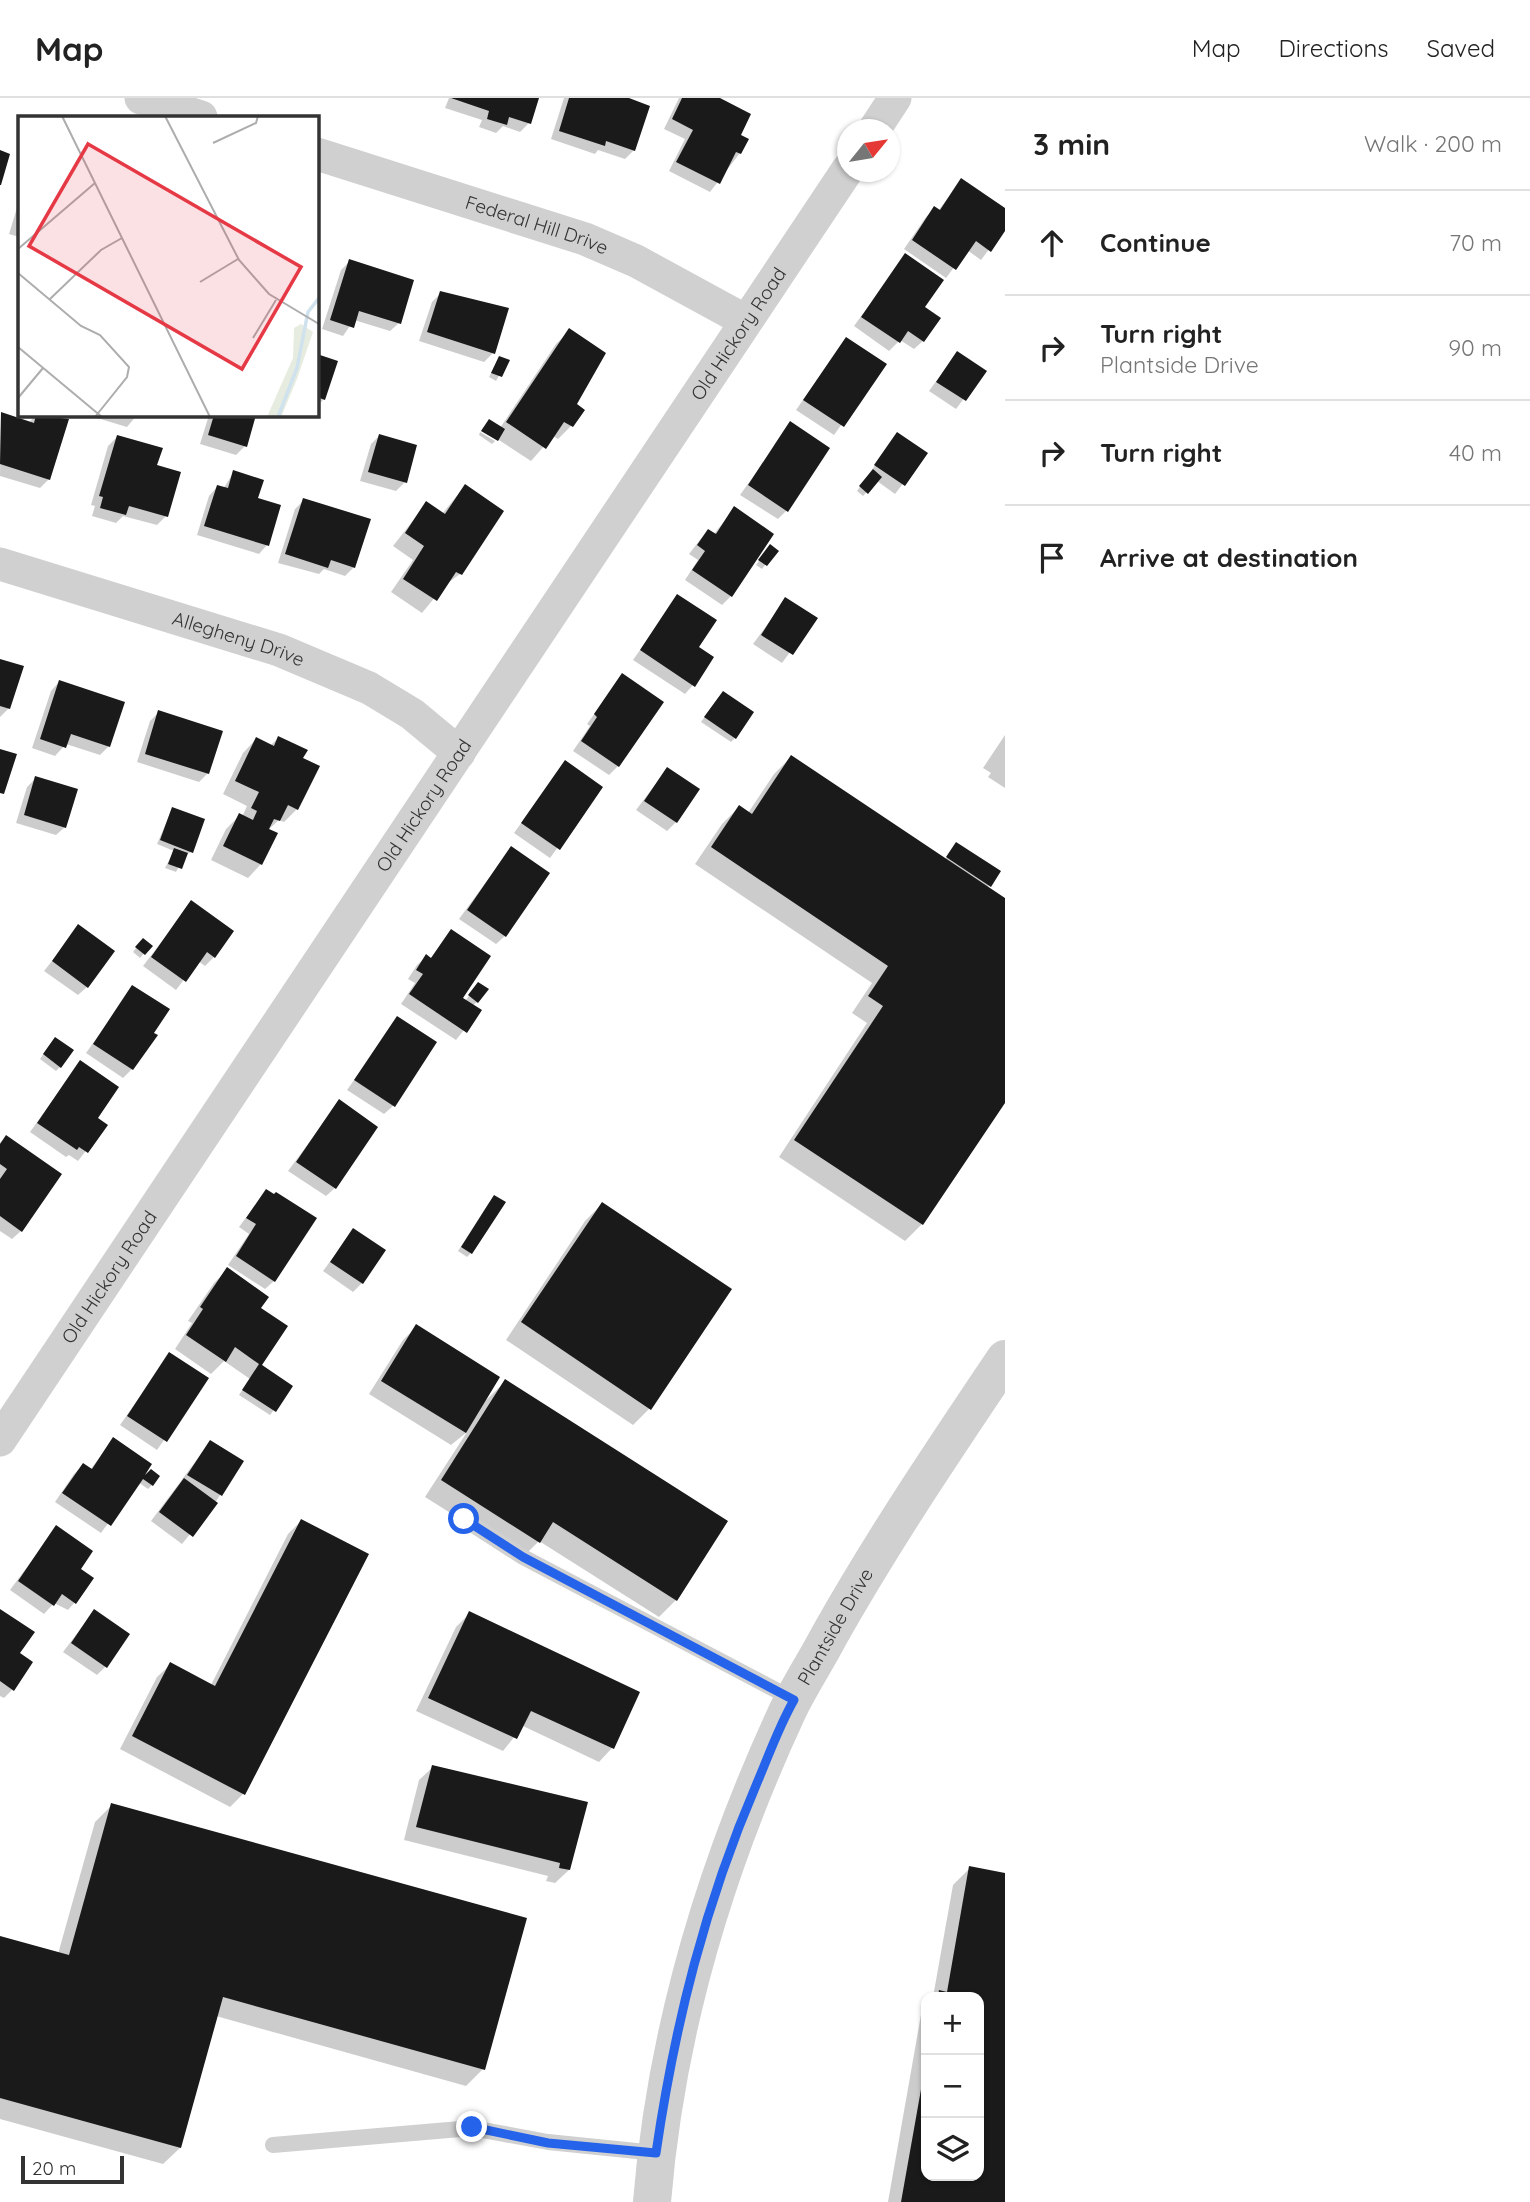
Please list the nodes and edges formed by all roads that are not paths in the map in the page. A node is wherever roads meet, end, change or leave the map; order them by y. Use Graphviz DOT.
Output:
graph roads {
  1 [pos="141,98"];
  2 [pos="895,98"];
  3 [pos="198,116"];
  4 [pos="881,119"];
  5 [pos="318,154"];
  6 [pos="839,182"];
  7 [pos="746,321"];
  8 [pos="0,564"];
  9 [pos="459,752"];
  10 [pos="1005,1359"];
  11 [pos="0,1440"];
  12 [pos="464,1519"];
  13 [pos="794,1700"];
  14 [pos="273,2145"];
  15 [pos="656,2153"];
  16 [pos="652,2202"];
  1 -- 3 [label="street"];
  2 -- 4 [label="street"];
  5 -- 7 [label="street, Federal Hill Drive"];
  6 -- 7 [label="street, Old Hickory Road"];
  7 -- 9 [label="street, Old Hickory Road"];
  8 -- 9 [label="street, Allegheny Drive"];
  9 -- 11 [label="street, Old Hickory Road"];
  10 -- 13 [label="street, Plantside Drive"];
  12 -- 13 [label="lane"];
  13 -- 15 [label="street, Plantside Drive"];
  14 -- 15 [label="lane"];
  15 -- 16 [label="street, Plantside Drive"];
}
